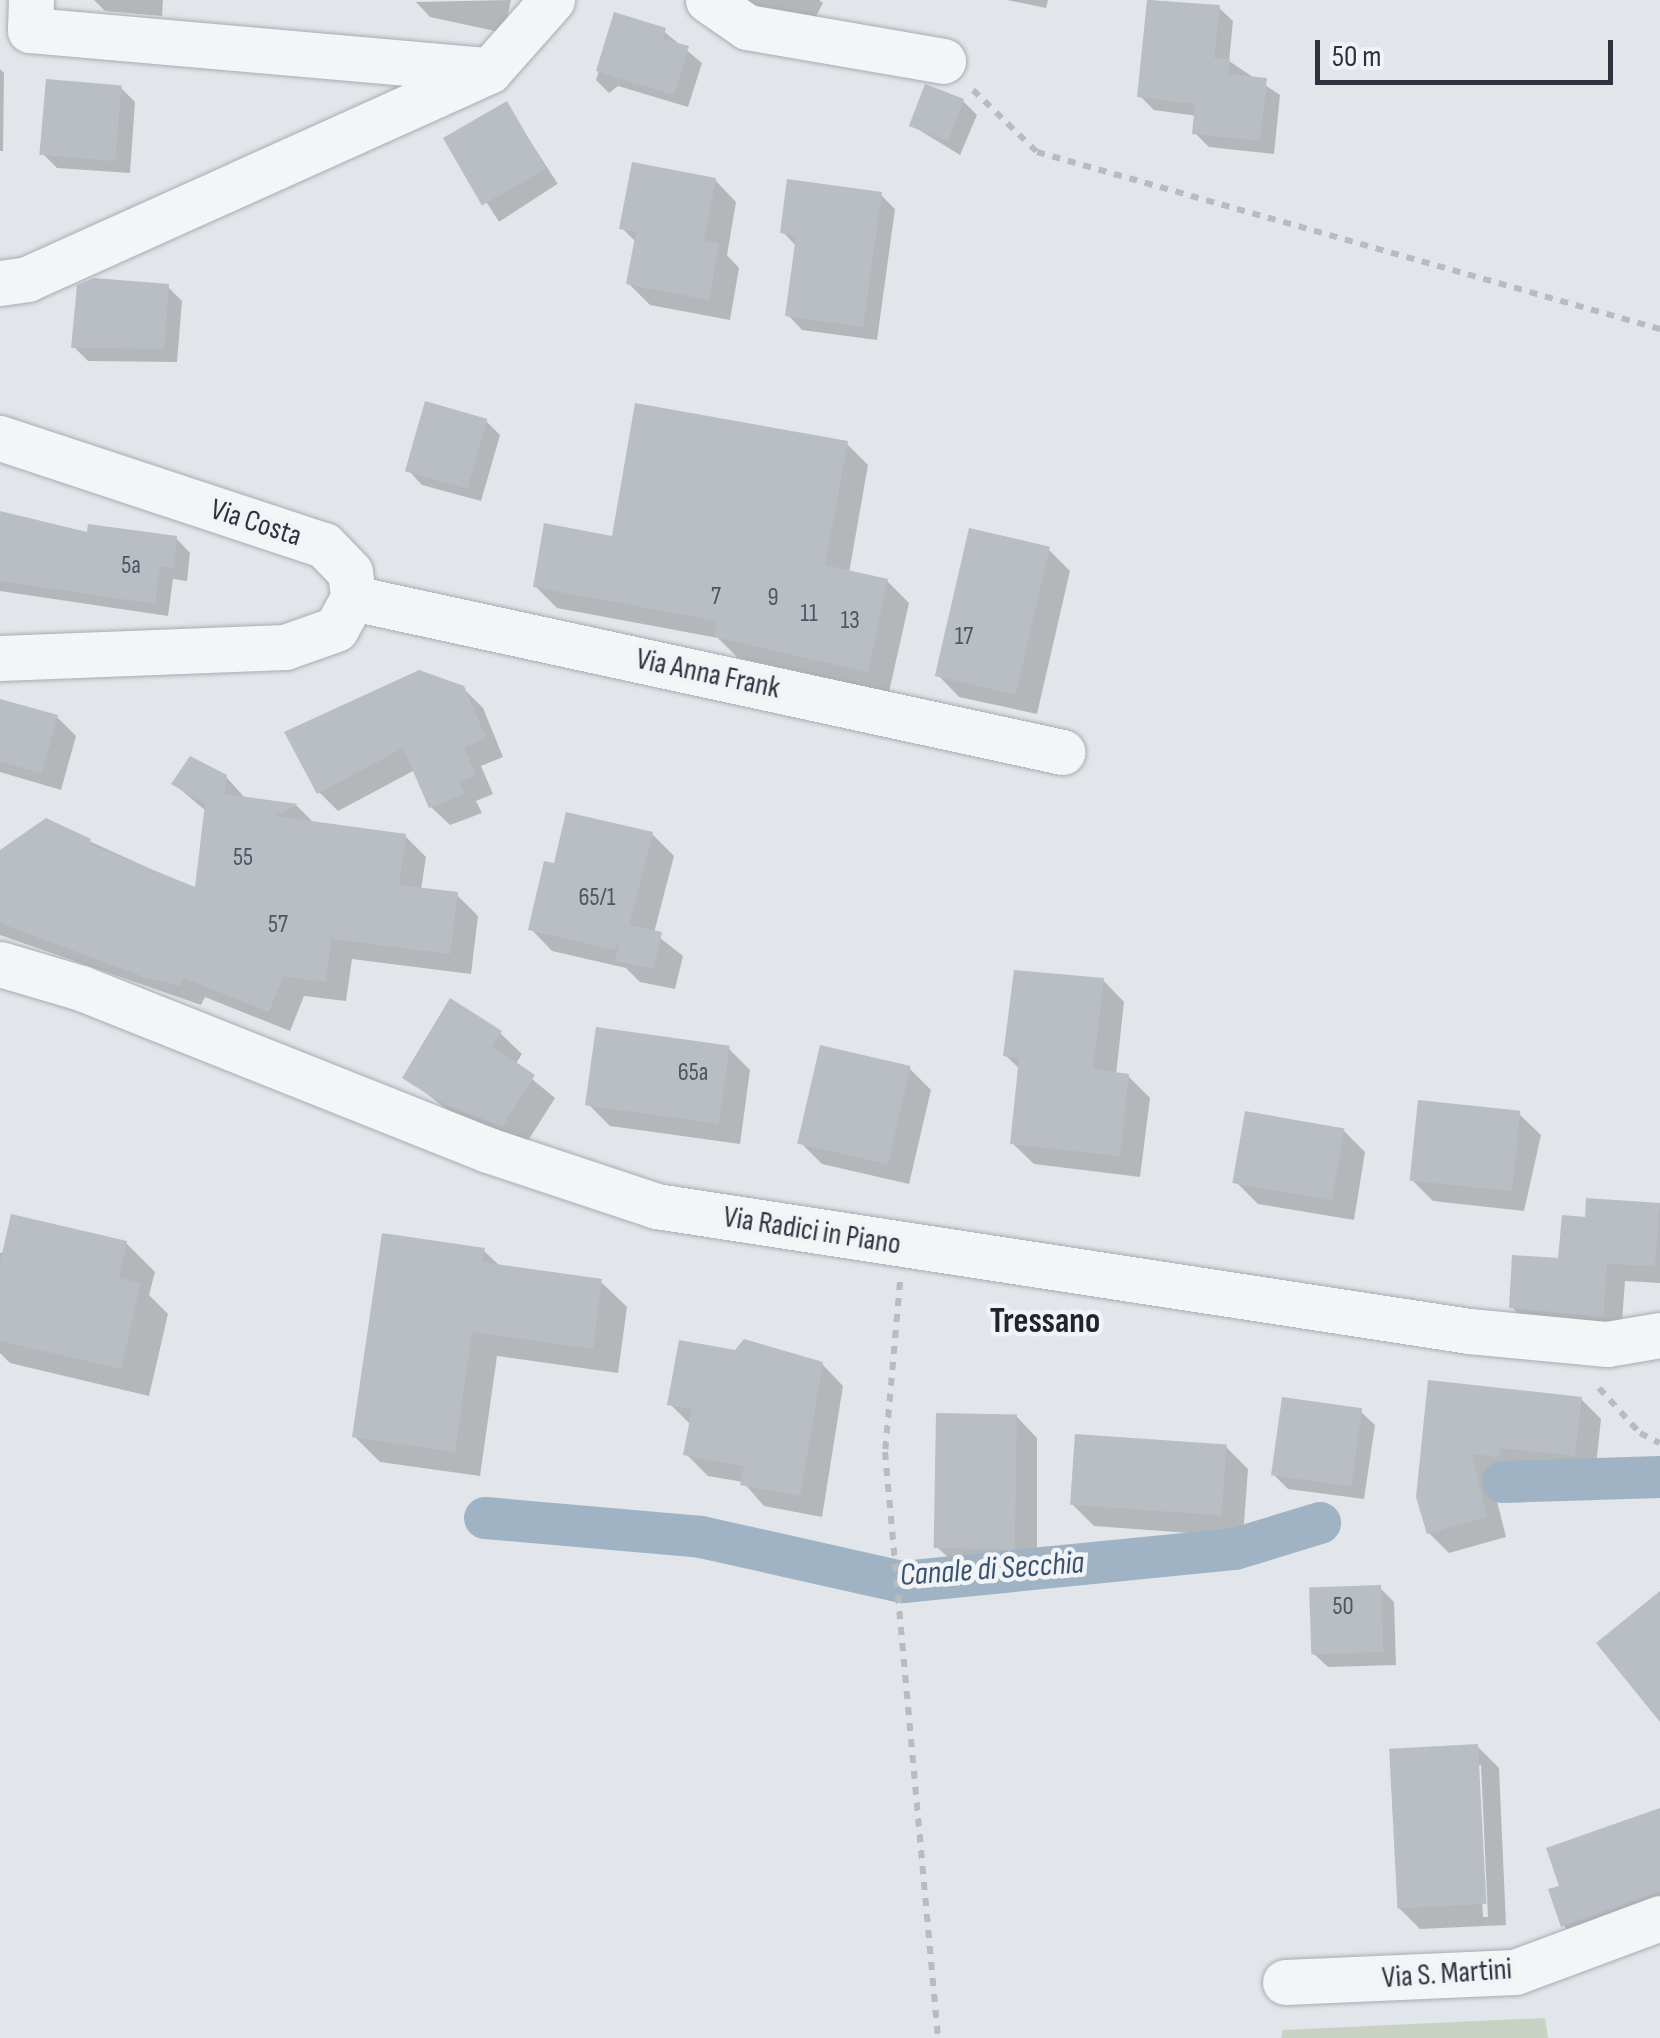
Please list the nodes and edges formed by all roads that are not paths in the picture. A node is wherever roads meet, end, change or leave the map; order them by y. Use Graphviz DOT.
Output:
graph roads {
  1 [pos="31,0"];
  2 [pos="552,0"];
  3 [pos="708,0"];
  4 [pos="943,61"];
  5 [pos="489,71"];
  6 [pos="0,283"];
  7 [pos="0,438"];
  8 [pos="353,598"];
  9 [pos="0,658"];
  10 [pos="1062,752"];
  11 [pos="0,964"];
  12 [pos="1660,1335"];
  13 [pos="1660,1918"];
  14 [pos="1284,1982"];
  1 -- 5 [label="street"];
  2 -- 5 [label="street"];
  3 -- 4 [label="street"];
  5 -- 6 [label="street"];
  7 -- 8 [label="street, Via Costa"];
  8 -- 9 [label="street"];
  8 -- 10 [label="street, Via Anna Frank"];
  11 -- 12 [label="street, Via Radici in Piano"];
  13 -- 14 [label="street, Via S. Martini"];
}
